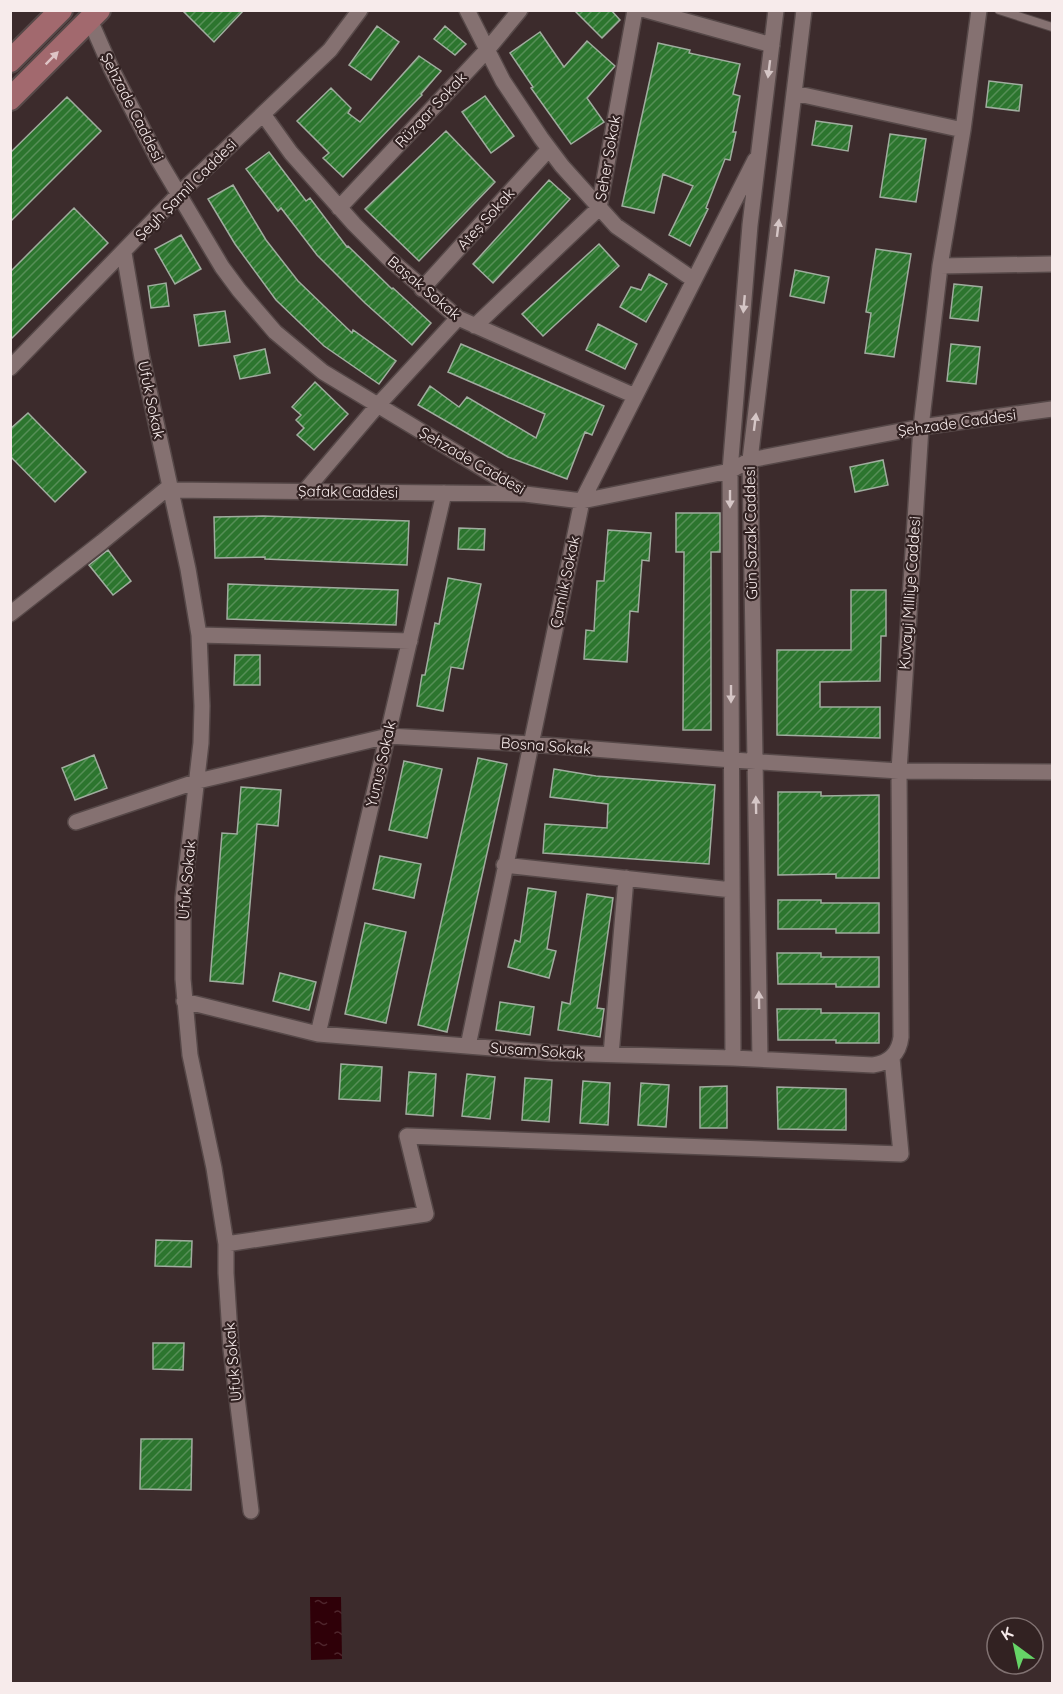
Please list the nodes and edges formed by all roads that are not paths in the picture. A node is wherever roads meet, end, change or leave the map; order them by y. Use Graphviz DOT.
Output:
graph roads {
  1 [pos="61,10"];
  2 [pos="360,10"];
  3 [pos="467,10"];
  4 [pos="520,10"];
  5 [pos="635,10"];
  6 [pos="646,10"];
  7 [pos="776,10"];
  8 [pos="804,10"];
  9 [pos="979,10"];
  10 [pos="999,10"];
  11 [pos="94,15"];
  12 [pos="1053,27"];
  13 [pos="772,45"];
  14 [pos="487,50"];
  15 [pos="10,61"];
  16 [pos="794,93"];
  17 [pos="10,99"];
  18 [pos="263,114"];
  19 [pos="963,130"];
  20 [pos="549,149"];
  21 [pos="759,151"];
  22 [pos="179,194"];
  23 [pos="339,208"];
  24 [pos="599,208"];
  25 [pos="124,253"];
  26 [pos="1053,264"];
  27 [pos="940,266"];
  28 [pos="694,280"];
  29 [pos="422,289"];
  30 [pos="458,318"];
  31 [pos="475,326"];
  32 [pos="10,368"];
  33 [pos="635,396"];
  34 [pos="378,405"];
  35 [pos="1053,409"];
  36 [pos="921,427"];
  37 [pos="750,460"];
  38 [pos="730,471"];
  39 [pos="170,488"];
  40 [pos="304,492"];
  41 [pos="444,493"];
  42 [pos="525,494"];
  43 [pos="582,501"];
  44 [pos="10,614"];
  45 [pos="199,635"];
  46 [pos="410,641"];
  47 [pos="388,736"];
  48 [pos="531,744"];
  49 [pos="732,760"];
  50 [pos="755,761"];
  51 [pos="899,771"];
  52 [pos="1053,772"];
  53 [pos="198,781"];
  54 [pos="76,822"];
  55 [pos="504,865"];
  56 [pos="626,878"];
  57 [pos="732,890"];
  58 [pos="184,1001"];
  59 [pos="318,1034"];
  60 [pos="468,1046"];
  61 [pos="611,1054"];
  62 [pos="733,1058"];
  63 [pos="892,1058"];
  64 [pos="760,1059"];
  65 [pos="226,1244"];
  66 [pos="251,1511"];
  1 -- 15 [label="main road"];
  2 -- 18 [label="street, Şeyh Şamil Caddesi"];
  3 -- 14 [label="street"];
  4 -- 14 [label="street, Rüzgar Sokak"];
  5 -- 24 [label="street, Seher Sokak"];
  6 -- 13 [label="street"];
  7 -- 13 [label="street, Gün Sazak Caddesi"];
  8 -- 16 [label="street, Gün Sazak Caddesi"];
  9 -- 19 [label="street, Kuvayi Milliye Caddesi"];
  10 -- 12 [label="lane"];
  17 -- 11 [label="main road, one-way"];
  11 -- 22 [label="street, Şehzade Caddesi"];
  13 -- 21 [label="street, Gün Sazak Caddesi, one-way"];
  14 -- 20 [label="street"];
  14 -- 23 [label="street, Rüzgar Sokak"];
  16 -- 19 [label="street"];
  37 -- 16 [label="street, Gün Sazak Caddesi, one-way"];
  18 -- 22 [label="street, Şeyh Şamil Caddesi"];
  18 -- 23 [label="street, Başak Sokak"];
  19 -- 27 [label="street, Kuvayi Milliye Caddesi"];
  20 -- 24 [label="street"];
  20 -- 29 [label="street, Ateş Sokak"];
  21 -- 28 [label="street, Çamlık Sokak"];
  21 -- 38 [label="street, Gün Sazak Caddesi, one-way"];
  22 -- 25 [label="street, Şeyh Şamil Caddesi"];
  22 -- 34 [label="street, Şehzade Caddesi"];
  23 -- 29 [label="street, Başak Sokak"];
  24 -- 28 [label="street"];
  24 -- 31 [label="street, Seher Sokak"];
  25 -- 32 [label="street, Şeyh Şamil Caddesi"];
  25 -- 39 [label="street, Ufuk Sokak"];
  26 -- 27 [label="street"];
  27 -- 36 [label="street, Kuvayi Milliye Caddesi"];
  28 -- 33 [label="street, Çamlık Sokak"];
  29 -- 30 [label="street, Başak Sokak"];
  30 -- 31 [label="street, Başak Sokak"];
  30 -- 34 [label="street"];
  31 -- 33 [label="street, Başak Sokak"];
  33 -- 43 [label="street, Çamlık Sokak"];
  34 -- 40 [label="street"];
  34 -- 42 [label="street, Şehzade Caddesi"];
  35 -- 36 [label="street, Şehzade Caddesi"];
  36 -- 37 [label="street, Şehzade Caddesi"];
  36 -- 51 [label="street, Kuvayi Milliye Caddesi"];
  37 -- 38 [label="street, Şehzade Caddesi"];
  37 -- 50 [label="street, Gün Sazak Caddesi"];
  38 -- 43 [label="street, Şehzade Caddesi"];
  38 -- 49 [label="street, Gün Sazak Caddesi, one-way"];
  39 -- 40 [label="street, Şafak Caddesi"];
  39 -- 44 [label="street"];
  39 -- 45 [label="street, Ufuk Sokak"];
  40 -- 41 [label="street, Şafak Caddesi"];
  41 -- 42 [label="street, Şafak Caddesi"];
  41 -- 46 [label="street, Yunus Sokak"];
  42 -- 43 [label="street, Şehzade Caddesi"];
  43 -- 48 [label="street, Çamlık Sokak"];
  45 -- 46 [label="street"];
  45 -- 53 [label="street, Ufuk Sokak"];
  46 -- 47 [label="street, Yunus Sokak"];
  47 -- 48 [label="street, Bosna Sokak"];
  47 -- 53 [label="street, Bosna Sokak"];
  47 -- 59 [label="street, Yunus Sokak"];
  48 -- 49 [label="street, Bosna Sokak"];
  48 -- 55 [label="street, Çamlık Sokak"];
  49 -- 50 [label="street, Bosna Sokak"];
  49 -- 57 [label="street, Gün Sazak Caddesi"];
  50 -- 51 [label="street, Bosna Sokak"];
  64 -- 50 [label="street, Gün Sazak Caddesi, one-way"];
  51 -- 52 [label="street, Bosna Sokak"];
  51 -- 63 [label="street, Kuvayi Milliye Caddesi"];
  53 -- 54 [label="street, Bosna Sokak"];
  53 -- 58 [label="street, Ufuk Sokak"];
  55 -- 56 [label="street"];
  55 -- 60 [label="street, Çamlık Sokak"];
  56 -- 57 [label="street"];
  56 -- 61 [label="street"];
  57 -- 62 [label="street, Gün Sazak Caddesi"];
  58 -- 59 [label="street, Susam Sokak"];
  58 -- 65 [label="street, Ufuk Sokak"];
  59 -- 60 [label="street, Susam Sokak"];
  60 -- 61 [label="street, Susam Sokak"];
  61 -- 62 [label="street, Susam Sokak"];
  62 -- 64 [label="street, Susam Sokak"];
  63 -- 64 [label="street, Susam Sokak"];
  63 -- 65 [label="street"];
  65 -- 66 [label="street, Ufuk Sokak"];
}
